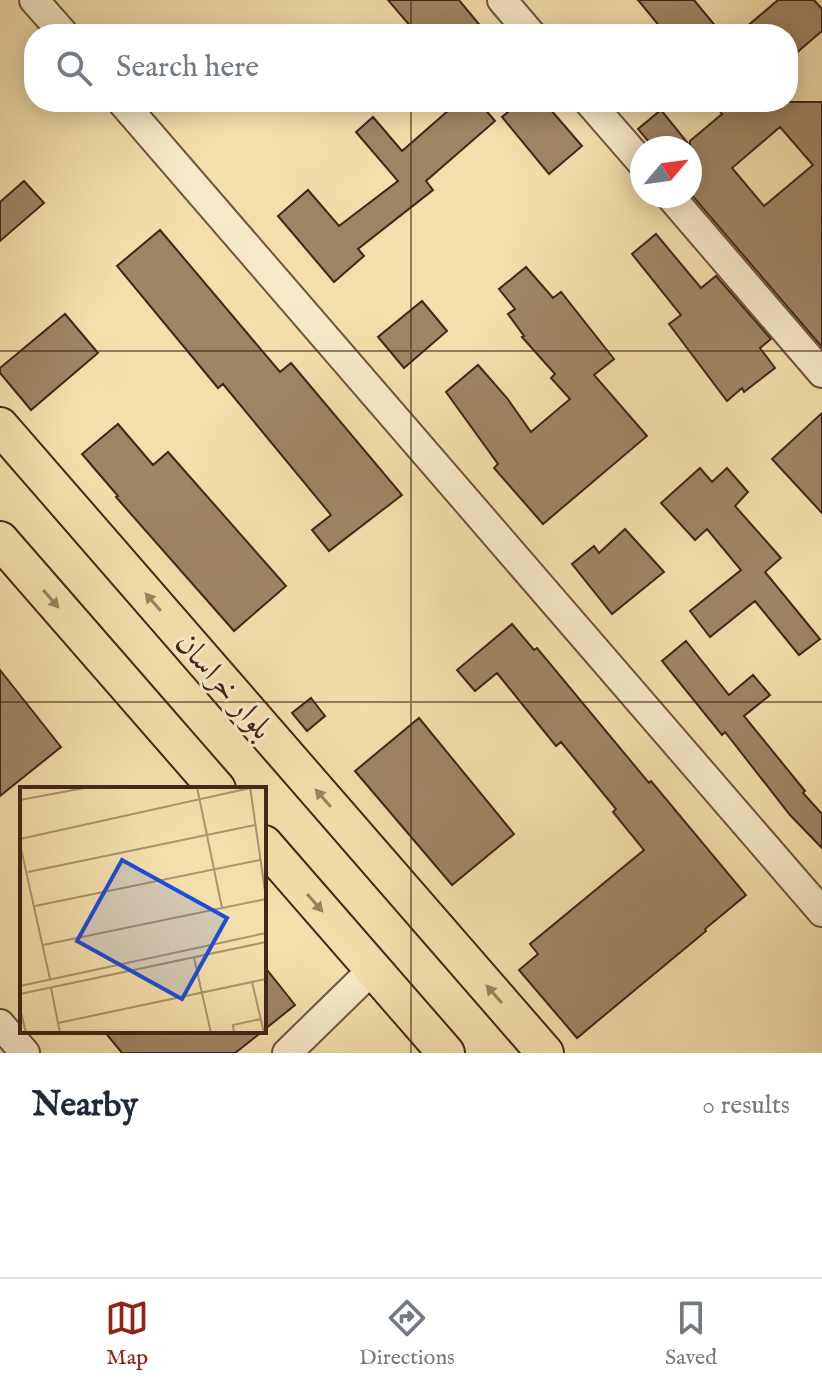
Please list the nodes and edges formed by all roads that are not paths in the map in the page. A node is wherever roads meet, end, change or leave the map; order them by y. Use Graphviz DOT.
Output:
graph roads {
  1 [pos="34,0"];
  2 [pos="502,0"];
  3 [pos="55,24"];
  4 [pos="522,24"];
  5 [pos="131,112"];
  6 [pos="598,112"];
  7 [pos="630,149"];
  8 [pos="680,208"];
  9 [pos="822,373"];
  10 [pos="0,426"];
  11 [pos="0,540"];
  12 [pos="215,787"];
  13 [pos="266,846"];
  14 [pos="822,912"];
  15 [pos="373,969"];
  16 [pos="0,1024"];
  17 [pos="25,1053"];
  18 [pos="287,1053"];
  19 [pos="446,1053"];
  20 [pos="545,1053"];
  1 -- 3 [label="street"];
  2 -- 4 [label="street"];
  5 -- 14 [label="street"];
  6 -- 7 [label="street"];
  8 -- 9 [label="street"];
  20 -- 10 [label="main road, بلوار خراسان, one-way"];
  11 -- 12 [label="main road, one-way"];
  13 -- 15 [label="main road, one-way"];
  15 -- 18 [label="street"];
  15 -- 19 [label="main road"];
  16 -- 17 [label="street"];
}
